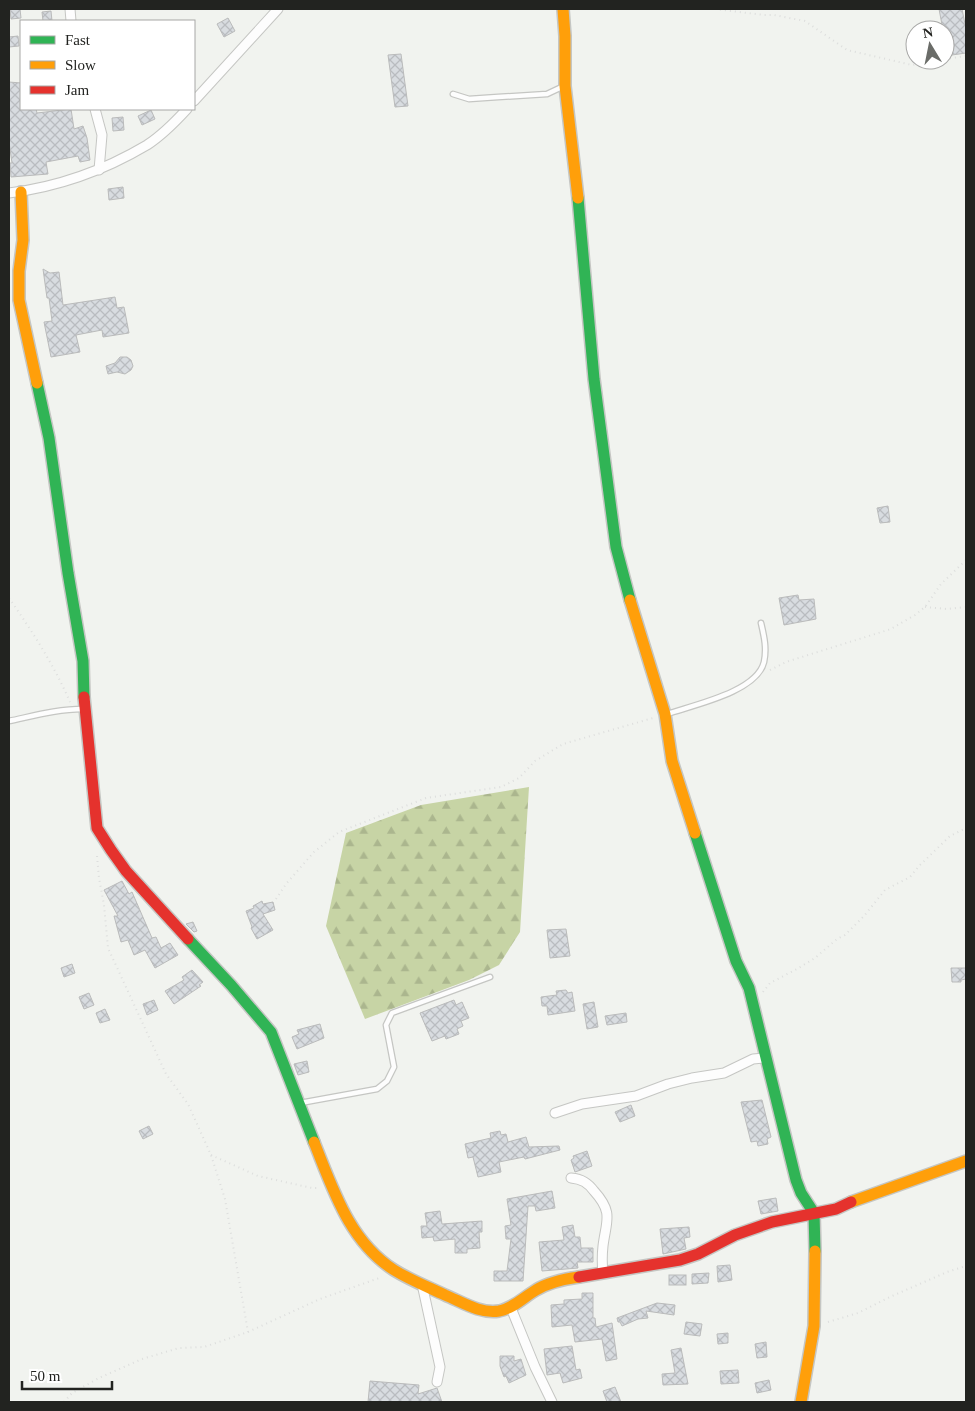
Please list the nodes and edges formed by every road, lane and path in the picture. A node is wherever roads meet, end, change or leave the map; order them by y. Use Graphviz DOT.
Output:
graph roads {
  1 [pos="278,9"];
  2 [pos="563,9"];
  3 [pos="715,9"];
  4 [pos="905,63"];
  5 [pos="565,86"];
  6 [pos="453,94"];
  7 [pos="195,100"];
  8 [pos="95,110"];
  9 [pos="186,110"];
  10 [pos="99,170"];
  11 [pos="21,192"];
  12 [pos="9,193"];
  13 [pos="966,560"];
  14 [pos="9,598"];
  15 [pos="925,607"];
  16 [pos="966,607"];
  17 [pos="761,623"];
  18 [pos="770,671"];
  19 [pos="79,709"];
  20 [pos="665,714"];
  21 [pos="9,721"];
  22 [pos="966,828"];
  23 [pos="97,851"];
  24 [pos="276,899"];
  25 [pos="490,977"];
  26 [pos="762,994"];
  27 [pos="766,1058"];
  28 [pos="299,1104"];
  29 [pos="555,1113"];
  30 [pos="211,1155"];
  31 [pos="966,1161"];
  32 [pos="571,1178"];
  33 [pos="334,1188"];
  34 [pos="814,1213"];
  35 [pos="966,1266"];
  36 [pos="396,1273"];
  37 [pos="603,1273"];
  38 [pos="422,1284"];
  39 [pos="511,1308"];
  40 [pos="814,1326"];
  41 [pos="248,1332"];
  42 [pos="437,1382"];
  43 [pos="64,1402"];
  44 [pos="552,1402"];
  45 [pos="801,1402"];
  1 -- 7 [label="street"];
  2 -- 5 [label="street"];
  3 -- 4 [label="path"];
  5 -- 6 [label="lane"];
  5 -- 20 [label="street"];
  8 -- 10 [label="street"];
  9 -- 10 [label="street"];
  10 -- 11 [label="street"];
  11 -- 12 [label="street"];
  11 -- 19 [label="street"];
  13 -- 15 [label="path"];
  14 -- 19 [label="path"];
  15 -- 16 [label="path"];
  15 -- 18 [label="path"];
  17 -- 20 [label="lane"];
  19 -- 21 [label="lane"];
  19 -- 28 [label="street"];
  20 -- 24 [label="path"];
  20 -- 27 [label="street"];
  22 -- 26 [label="path"];
  23 -- 30 [label="path"];
  25 -- 28 [label="lane"];
  27 -- 29 [label="street"];
  27 -- 34 [label="street"];
  28 -- 33 [label="street"];
  30 -- 33 [label="path"];
  30 -- 41 [label="path"];
  31 -- 34 [label="street"];
  32 -- 37 [label="street"];
  33 -- 36 [label="street"];
  34 -- 37 [label="street"];
  34 -- 40 [label="street"];
  35 -- 40 [label="path"];
  36 -- 38 [label="street"];
  36 -- 41 [label="path"];
  37 -- 39 [label="street"];
  38 -- 39 [label="street"];
  38 -- 42 [label="street"];
  39 -- 44 [label="street"];
  40 -- 45 [label="street"];
  41 -- 43 [label="path"];
}
